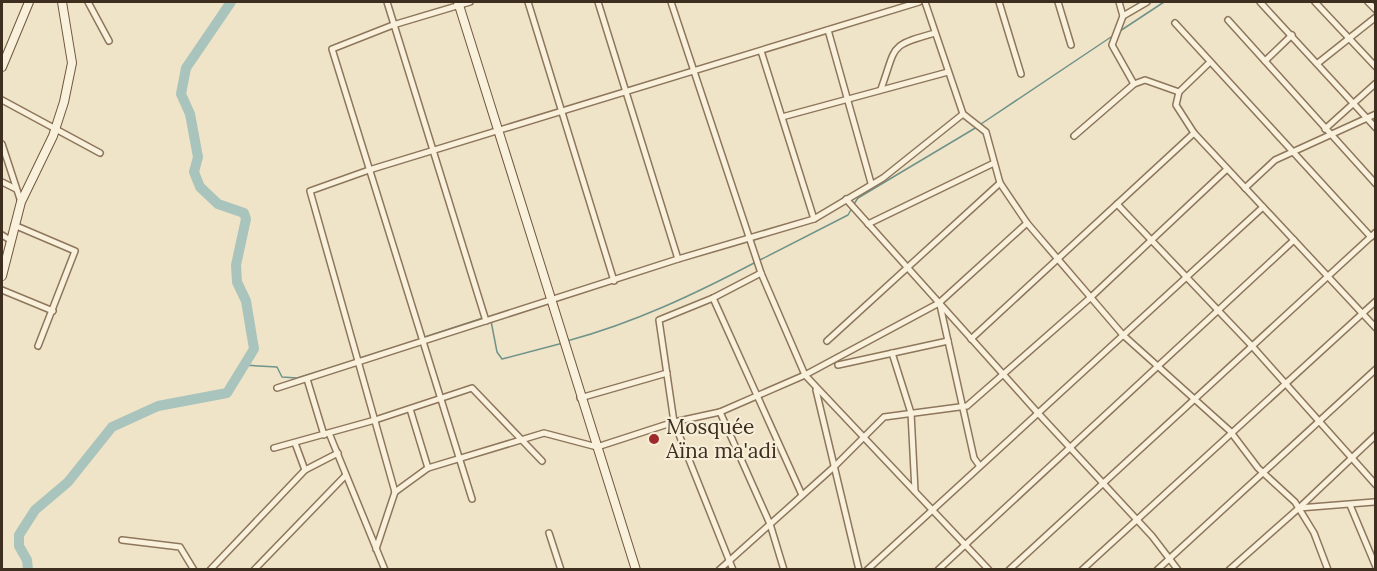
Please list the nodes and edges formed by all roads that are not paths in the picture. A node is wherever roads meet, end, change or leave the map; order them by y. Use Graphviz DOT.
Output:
graph roads {
  1 [pos="29,2"];
  2 [pos="62,2"];
  3 [pos="88,2"];
  4 [pos="387,2"];
  5 [pos="470,2"];
  6 [pos="528,2"];
  7 [pos="598,2"];
  8 [pos="671,2"];
  9 [pos="919,2"];
  10 [pos="925,2"];
  11 [pos="999,2"];
  12 [pos="1058,2"];
  13 [pos="1119,2"];
  14 [pos="1147,2"];
  15 [pos="1260,2"];
  16 [pos="1315,2"];
  17 [pos="1368,2"];
  18 [pos="458,3"];
  19 [pos="1376,10"];
  20 [pos="1123,16"];
  21 [pos="1376,17"];
  22 [pos="1228,20"];
  23 [pos="1175,23"];
  24 [pos="393,25"];
  25 [pos="828,30"];
  26 [pos="935,33"];
  27 [pos="1292,36"];
  28 [pos="1349,38"];
  29 [pos="109,41"];
  30 [pos="1071,45"];
  31 [pos="761,51"];
  32 [pos="1265,61"];
  33 [pos="1210,62"];
  34 [pos="1318,63"];
  35 [pos="2,67"];
  36 [pos="1376,67"];
  37 [pos="693,72"];
  38 [pos="948,72"];
  39 [pos="1021,74"];
  40 [pos="1376,83"];
  41 [pos="1134,84"];
  42 [pos="881,89"];
  43 [pos="627,91"];
  44 [pos="1179,92"];
  45 [pos="848,98"];
  46 [pos="2,100"];
  47 [pos="1353,103"];
  48 [pos="562,111"];
  49 [pos="963,114"];
  50 [pos="1376,114"];
  51 [pos="782,117"];
  52 [pos="1366,118"];
  53 [pos="1376,128"];
  54 [pos="55,129"];
  55 [pos="1326,129"];
  56 [pos="496,130"];
  57 [pos="1194,133"];
  58 [pos="1331,134"];
  59 [pos="1074,136"];
  60 [pos="2,144"];
  61 [pos="433,150"];
  62 [pos="1293,152"];
  63 [pos="100,153"];
  64 [pos="994,164"];
  65 [pos="1227,169"];
  66 [pos="369,170"];
  67 [pos="2,182"];
  68 [pos="871,183"];
  69 [pos="999,183"];
  70 [pos="1376,184"];
  71 [pos="1245,188"];
  72 [pos="16,189"];
  73 [pos="846,199"];
  74 [pos="21,202"];
  75 [pos="1117,204"];
  76 [pos="1263,207"];
  77 [pos="813,219"];
  78 [pos="1027,223"];
  79 [pos="868,224"];
  80 [pos="14,225"];
  81 [pos="1373,234"];
  82 [pos="2,235"];
  83 [pos="748,237"];
  84 [pos="10,240"];
  85 [pos="1152,240"];
  86 [pos="1294,240"];
  87 [pos="678,259"];
  88 [pos="1057,260"];
  89 [pos="908,268"];
  90 [pos="760,273"];
  91 [pos="2,276"];
  92 [pos="1187,277"];
  93 [pos="1328,277"];
  94 [pos="614,282"];
  95 [pos="2,290"];
  96 [pos="713,298"];
  97 [pos="1090,298"];
  98 [pos="550,301"];
  99 [pos="1376,301"];
  100 [pos="939,303"];
  101 [pos="53,311"];
  102 [pos="1218,311"];
  103 [pos="1362,313"];
  104 [pos="487,319"];
  105 [pos="1376,328"];
  106 [pos="1123,335"];
  107 [pos="971,339"];
  108 [pos="422,340"];
  109 [pos="948,341"];
  110 [pos="827,342"];
  111 [pos="38,346"];
  112 [pos="1252,346"];
  113 [pos="892,353"];
  114 [pos="358,360"];
  115 [pos="838,365"];
  116 [pos="1157,367"];
  117 [pos="1376,369"];
  118 [pos="667,373"];
  119 [pos="805,375"];
  120 [pos="1004,376"];
  121 [pos="307,379"];
  122 [pos="1284,383"];
  123 [pos="277,388"];
  124 [pos="816,388"];
  125 [pos="755,396"];
  126 [pos="441,398"];
  127 [pos="1193,398"];
  128 [pos="580,399"];
  129 [pos="962,406"];
  130 [pos="410,409"];
  131 [pos="720,412"];
  132 [pos="1037,412"];
  133 [pos="911,414"];
  134 [pos="375,420"];
  135 [pos="674,422"];
  136 [pos="1317,422"];
  137 [pos="1230,432"];
  138 [pos="327,434"];
  139 [pos="1376,435"];
  140 [pos="863,438"];
  141 [pos="523,441"];
  142 [pos="296,443"];
  143 [pos="597,447"];
  144 [pos="1070,447"];
  145 [pos="274,448"];
  146 [pos="338,453"];
  147 [pos="1352,457"];
  148 [pos="460,459"];
  149 [pos="542,461"];
  150 [pos="980,465"];
  151 [pos="835,466"];
  152 [pos="428,468"];
  153 [pos="305,470"];
  154 [pos="1262,471"];
  155 [pos="345,476"];
  156 [pos="1103,482"];
  157 [pos="1376,485"];
  158 [pos="915,491"];
  159 [pos="395,492"];
  160 [pos="802,495"];
  161 [pos="1376,495"];
  162 [pos="472,499"];
  163 [pos="1375,503"];
  164 [pos="1350,505"];
  165 [pos="1299,508"];
  166 [pos="932,510"];
  167 [pos="1137,519"];
  168 [pos="770,524"];
  169 [pos="549,533"];
  170 [pos="122,540"];
  171 [pos="965,544"];
  172 [pos="376,549"];
  173 [pos="1170,557"];
  174 [pos="728,561"];
  175 [pos="1376,567"];
  176 [pos="194,570"];
  177 [pos="210,570"];
  178 [pos="255,570"];
  179 [pos="385,570"];
  180 [pos="561,570"];
  181 [pos="636,570"];
  182 [pos="719,570"];
  183 [pos="733,570"];
  184 [pos="784,570"];
  185 [pos="859,570"];
  186 [pos="867,570"];
  187 [pos="938,570"];
  188 [pos="989,570"];
  189 [pos="1009,570"];
  190 [pos="1082,570"];
  191 [pos="1156,570"];
  192 [pos="1178,570"];
  193 [pos="1228,570"];
  194 [pos="1328,570"];
  1 -- 35 [label="street"];
  2 -- 54 [label="street"];
  3 -- 29 [label="street"];
  4 -- 24 [label="street"];
  5 -- 18 [label="street"];
  6 -- 48 [label="street"];
  7 -- 43 [label="street"];
  8 -- 37 [label="street"];
  9 -- 25 [label="street"];
  10 -- 26 [label="street"];
  11 -- 39 [label="street"];
  12 -- 30 [label="street"];
  13 -- 20 [label="street"];
  14 -- 20 [label="street"];
  15 -- 27 [label="street"];
  16 -- 28 [label="street"];
  17 -- 19 [label="street"];
  18 -- 24 [label="street"];
  18 -- 56 [label="street"];
  20 -- 41 [label="street"];
  21 -- 28 [label="street"];
  22 -- 32 [label="street"];
  23 -- 33 [label="street"];
  24 -- 61 [label="street"];
  24 -- 66 [label="street"];
  25 -- 31 [label="street"];
  25 -- 45 [label="street"];
  26 -- 38 [label="street"];
  26 -- 42 [label="street"];
  27 -- 32 [label="street"];
  27 -- 34 [label="street"];
  28 -- 34 [label="street"];
  28 -- 36 [label="street"];
  31 -- 37 [label="street"];
  31 -- 51 [label="street"];
  32 -- 55 [label="street"];
  33 -- 44 [label="street"];
  33 -- 62 [label="street"];
  34 -- 47 [label="street"];
  37 -- 43 [label="street"];
  37 -- 83 [label="street"];
  38 -- 42 [label="street"];
  38 -- 49 [label="street"];
  40 -- 47 [label="street"];
  41 -- 44 [label="street"];
  41 -- 59 [label="street"];
  42 -- 45 [label="street"];
  43 -- 48 [label="street"];
  43 -- 87 [label="street"];
  44 -- 57 [label="street"];
  45 -- 51 [label="street"];
  45 -- 68 [label="street"];
  46 -- 54 [label="street"];
  47 -- 52 [label="street"];
  47 -- 55 [label="street"];
  48 -- 56 [label="street"];
  48 -- 94 [label="street"];
  49 -- 64 [label="street"];
  49 -- 68 [label="street"];
  50 -- 52 [label="street"];
  51 -- 77 [label="street"];
  52 -- 53 [label="street"];
  52 -- 58 [label="street"];
  54 -- 63 [label="street"];
  54 -- 74 [label="street"];
  55 -- 58 [label="street"];
  56 -- 61 [label="street"];
  56 -- 98 [label="street"];
  57 -- 65 [label="street"];
  57 -- 75 [label="street"];
  58 -- 62 [label="street"];
  58 -- 70 [label="street"];
  60 -- 72 [label="street"];
  61 -- 66 [label="street"];
  61 -- 104 [label="street"];
  62 -- 71 [label="street"];
  62 -- 81 [label="street"];
  64 -- 69 [label="street"];
  64 -- 79 [label="street"];
  65 -- 71 [label="street"];
  65 -- 85 [label="street"];
  66 -- 108 [label="street"];
  66 -- 114 [label="street"];
  67 -- 72 [label="street"];
  68 -- 73 [label="street"];
  69 -- 78 [label="street"];
  69 -- 89 [label="street"];
  71 -- 76 [label="street"];
  72 -- 74 [label="street"];
  73 -- 77 [label="street"];
  73 -- 79 [label="street"];
  74 -- 80 [label="street"];
  75 -- 85 [label="street"];
  75 -- 88 [label="street"];
  76 -- 86 [label="street"];
  76 -- 92 [label="street"];
  77 -- 83 [label="street"];
  78 -- 88 [label="street"];
  78 -- 100 [label="street"];
  79 -- 89 [label="street"];
  80 -- 84 [label="street"];
  80 -- 101 [label="street"];
  81 -- 93 [label="street"];
  82 -- 84 [label="street"];
  83 -- 87 [label="street"];
  83 -- 90 [label="street"];
  84 -- 91 [label="street"];
  85 -- 92 [label="street"];
  85 -- 97 [label="street"];
  86 -- 93 [label="street"];
  86 -- 102 [label="street"];
  87 -- 94 [label="street"];
  88 -- 97 [label="street"];
  88 -- 107 [label="street"];
  89 -- 100 [label="street"];
  89 -- 110 [label="street"];
  90 -- 96 [label="street"];
  90 -- 119 [label="street"];
  92 -- 102 [label="street"];
  92 -- 106 [label="street"];
  93 -- 103 [label="street"];
  93 -- 112 [label="street"];
  94 -- 98 [label="street"];
  95 -- 101 [label="street"];
  96 -- 118 [label="street"];
  96 -- 125 [label="street"];
  97 -- 106 [label="street"];
  97 -- 120 [label="street"];
  98 -- 104 [label="street"];
  98 -- 128 [label="street"];
  99 -- 103 [label="street"];
  100 -- 107 [label="street"];
  100 -- 109 [label="street"];
  100 -- 119 [label="street"];
  101 -- 111 [label="street"];
  102 -- 112 [label="street"];
  102 -- 116 [label="street"];
  103 -- 105 [label="street"];
  103 -- 122 [label="street"];
  104 -- 108 [label="street"];
  106 -- 116 [label="street"];
  106 -- 132 [label="street"];
  107 -- 120 [label="street"];
  108 -- 114 [label="street"];
  108 -- 126 [label="street"];
  109 -- 113 [label="street"];
  109 -- 129 [label="street"];
  112 -- 122 [label="street"];
  112 -- 127 [label="street"];
  113 -- 115 [label="street"];
  113 -- 133 [label="street"];
  114 -- 121 [label="street"];
  114 -- 134 [label="street"];
  116 -- 127 [label="street"];
  116 -- 144 [label="street"];
  117 -- 136 [label="street"];
  118 -- 128 [label="street"];
  118 -- 135 [label="street"];
  119 -- 124 [label="street"];
  119 -- 125 [label="street"];
  120 -- 129 [label="street"];
  120 -- 132 [label="street"];
  121 -- 123 [label="street"];
  121 -- 138 [label="street"];
  122 -- 136 [label="street"];
  122 -- 137 [label="street"];
  124 -- 140 [label="street"];
  124 -- 151 [label="street"];
  125 -- 131 [label="street"];
  125 -- 160 [label="street"];
  126 -- 130 [label="street"];
  126 -- 141 [label="street"];
  126 -- 148 [label="street"];
  127 -- 137 [label="street"];
  127 -- 156 [label="street"];
  128 -- 143 [label="street"];
  129 -- 133 [label="street"];
  129 -- 150 [label="street"];
  130 -- 134 [label="street"];
  130 -- 152 [label="street"];
  131 -- 135 [label="street"];
  131 -- 168 [label="street"];
  132 -- 144 [label="street"];
  132 -- 150 [label="street"];
  133 -- 140 [label="street"];
  133 -- 158 [label="street"];
  134 -- 138 [label="street"];
  134 -- 159 [label="street"];
  135 -- 143 [label="street"];
  135 -- 174 [label="street"];
  136 -- 147 [label="street"];
  136 -- 154 [label="street"];
  137 -- 154 [label="street"];
  137 -- 167 [label="street"];
  138 -- 142 [label="street"];
  138 -- 146 [label="street"];
  139 -- 147 [label="street"];
  140 -- 151 [label="street"];
  140 -- 158 [label="street"];
  141 -- 143 [label="street"];
  141 -- 148 [label="street"];
  141 -- 149 [label="street"];
  142 -- 145 [label="street"];
  142 -- 153 [label="street"];
  143 -- 181 [label="street"];
  144 -- 156 [label="street"];
  144 -- 171 [label="street"];
  146 -- 153 [label="street"];
  146 -- 155 [label="street"];
  147 -- 157 [label="street"];
  147 -- 165 [label="street"];
  148 -- 152 [label="street"];
  148 -- 162 [label="street"];
  150 -- 166 [label="street"];
  151 -- 160 [label="street"];
  151 -- 185 [label="street"];
  152 -- 159 [label="street"];
  153 -- 177 [label="street"];
  154 -- 165 [label="street"];
  154 -- 173 [label="street"];
  155 -- 172 [label="street"];
  155 -- 178 [label="street"];
  156 -- 167 [label="street"];
  156 -- 189 [label="street"];
  158 -- 166 [label="street"];
  159 -- 172 [label="street"];
  160 -- 168 [label="street"];
  161 -- 163 [label="street"];
  163 -- 164 [label="street"];
  164 -- 165 [label="street"];
  164 -- 175 [label="street"];
  165 -- 193 [label="street"];
  165 -- 194 [label="street"];
  166 -- 171 [label="street"];
  166 -- 186 [label="street"];
  167 -- 173 [label="street"];
  167 -- 190 [label="street"];
  168 -- 174 [label="street"];
  168 -- 184 [label="street"];
  169 -- 180 [label="street"];
  170 -- 176 [label="street"];
  171 -- 187 [label="street"];
  171 -- 188 [label="street"];
  172 -- 179 [label="street"];
  173 -- 191 [label="street"];
  173 -- 192 [label="street"];
  174 -- 182 [label="street"];
  174 -- 183 [label="street"];
}
